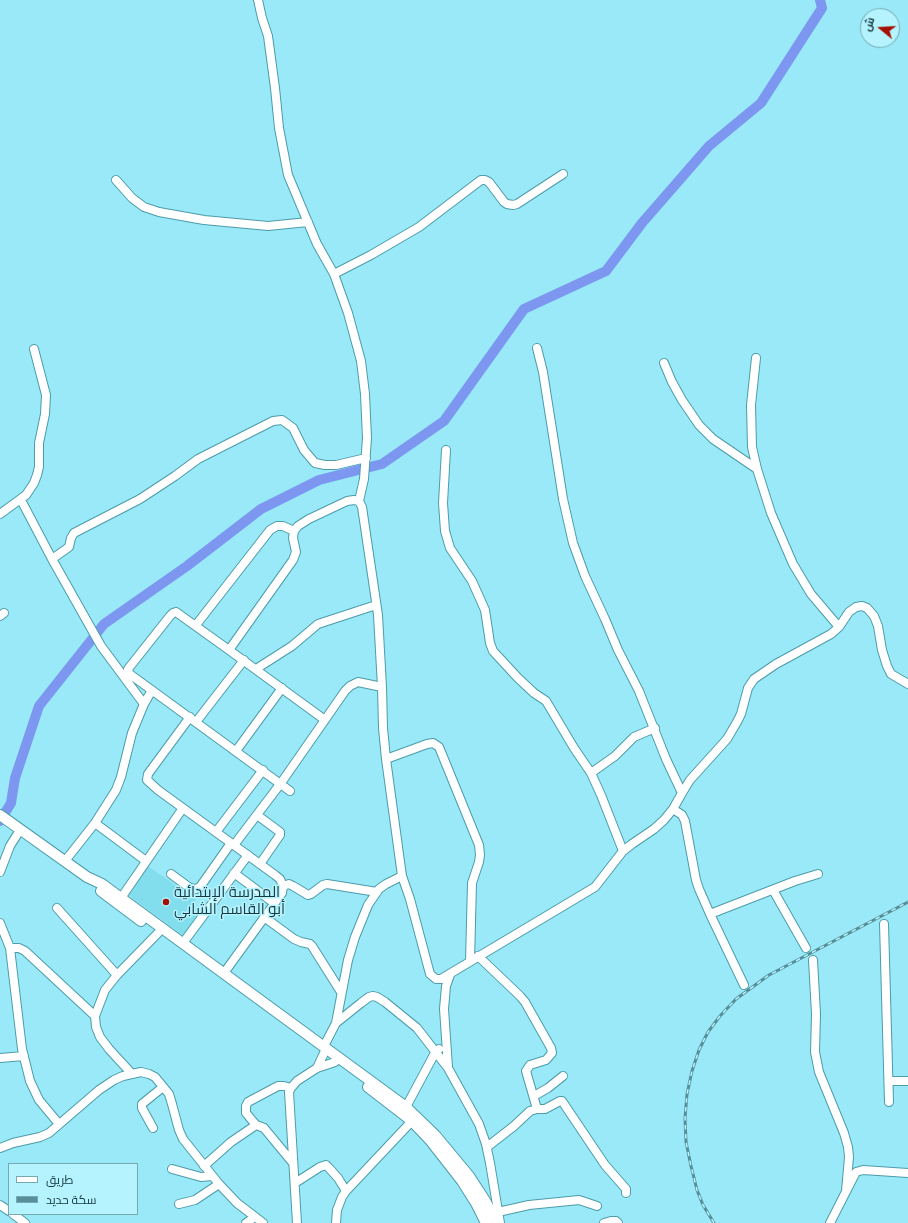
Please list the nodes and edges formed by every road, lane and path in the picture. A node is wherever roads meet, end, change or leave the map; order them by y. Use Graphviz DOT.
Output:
graph roads {
  1 [pos="258,0"];
  2 [pos="563,174"];
  3 [pos="116,180"];
  4 [pos="308,222"];
  5 [pos="334,274"];
  6 [pos="537,348"];
  7 [pos="34,349"];
  8 [pos="756,358"];
  9 [pos="664,363"];
  10 [pos="446,450"];
  11 [pos="366,458"];
  12 [pos="757,469"];
  13 [pos="21,500"];
  14 [pos="359,501"];
  15 [pos="0,514"];
  16 [pos="294,531"];
  17 [pos="52,559"];
  18 [pos="376,605"];
  19 [pos="196,625"];
  20 [pos="839,627"];
  21 [pos="230,650"];
  22 [pos="244,660"];
  23 [pos="256,669"];
  24 [pos="908,684"];
  25 [pos="382,687"];
  26 [pos="282,688"];
  27 [pos="152,690"];
  28 [pos="144,704"];
  29 [pos="193,720"];
  30 [pos="325,720"];
  31 [pos="655,728"];
  32 [pos="236,751"];
  33 [pos="386,759"];
  34 [pos="263,770"];
  35 [pos="591,772"];
  36 [pos="281,783"];
  37 [pos="290,790"];
  38 [pos="682,793"];
  39 [pos="183,808"];
  40 [pos="673,809"];
  41 [pos="0,815"];
  42 [pos="257,815"];
  43 [pos="94,823"];
  44 [pos="20,830"];
  45 [pos="216,832"];
  46 [pos="233,844"];
  47 [pos="10,846"];
  48 [pos="0,847"];
  49 [pos="623,852"];
  50 [pos="248,855"];
  51 [pos="65,861"];
  52 [pos="146,861"];
  53 [pos="260,864"];
  54 [pos="0,872"];
  55 [pos="234,873"];
  56 [pos="171,874"];
  57 [pos="818,874"];
  58 [pos="402,876"];
  59 [pos="87,877"];
  60 [pos="283,886"];
  61 [pos="773,890"];
  62 [pos="377,892"];
  63 [pos="121,898"];
  64 [pos="274,903"];
  65 [pos="58,908"];
  66 [pos="710,914"];
  67 [pos="264,918"];
  68 [pos="0,923"];
  69 [pos="884,924"];
  70 [pos="158,933"];
  71 [pos="183,943"];
  72 [pos="10,948"];
  73 [pos="806,948"];
  74 [pos="478,956"];
  75 [pos="813,960"];
  76 [pos="470,961"];
  77 [pos="224,973"];
  78 [pos="117,975"];
  79 [pos="450,975"];
  80 [pos="744,985"];
  81 [pos="341,992"];
  82 [pos="95,1016"];
  83 [pos="336,1022"];
  84 [pos="447,1044"];
  85 [pos="325,1049"];
  86 [pos="436,1051"];
  87 [pos="24,1056"];
  88 [pos="0,1058"];
  89 [pos="337,1060"];
  90 [pos="317,1068"];
  91 [pos="448,1068"];
  92 [pos="132,1074"];
  93 [pos="563,1076"];
  94 [pos="889,1080"];
  95 [pos="908,1081"];
  96 [pos="163,1087"];
  97 [pos="291,1088"];
  98 [pos="534,1096"];
  99 [pos="889,1102"];
  100 [pos="538,1109"];
  101 [pos="403,1110"];
  102 [pos="412,1121"];
  103 [pos="59,1124"];
  104 [pos="256,1125"];
  105 [pos="153,1128"];
  106 [pos="487,1147"];
  107 [pos="0,1148"];
  108 [pos="293,1163"];
  109 [pos="204,1166"];
  110 [pos="172,1169"];
  111 [pos="908,1173"];
  112 [pos="212,1176"];
  113 [pos="295,1183"];
  114 [pos="219,1184"];
  115 [pos="346,1191"];
  116 [pos="846,1191"];
  117 [pos="626,1193"];
  118 [pos="0,1204"];
  119 [pos="179,1204"];
  120 [pos="596,1206"];
  121 [pos="8,1210"];
  122 [pos="498,1212"];
  123 [pos="14,1215"];
  124 [pos="255,1217"];
  125 [pos="25,1223"];
  126 [pos="246,1223"];
  127 [pos="263,1223"];
  128 [pos="297,1223"];
  129 [pos="336,1223"];
  130 [pos="486,1223"];
  131 [pos="497,1223"];
  132 [pos="500,1223"];
  133 [pos="604,1223"];
  134 [pos="618,1223"];
  135 [pos="830,1223"];
  1 -- 4 [label="street"];
  2 -- 5 [label="street"];
  3 -- 4 [label="street"];
  4 -- 5 [label="street"];
  5 -- 11 [label="street"];
  6 -- 31 [label="street"];
  7 -- 13 [label="street"];
  8 -- 12 [label="street"];
  9 -- 12 [label="street"];
  10 -- 35 [label="street"];
  11 -- 14 [label="street"];
  11 -- 17 [label="street"];
  12 -- 20 [label="street"];
  13 -- 15 [label="street"];
  13 -- 17 [label="street"];
  14 -- 16 [label="street"];
  14 -- 18 [label="street"];
  16 -- 19 [label="street"];
  16 -- 21 [label="street"];
  17 -- 28 [label="street"];
  18 -- 23 [label="street"];
  18 -- 25 [label="street"];
  19 -- 21 [label="street"];
  19 -- 27 [label="street"];
  20 -- 24 [label="street"];
  20 -- 38 [label="street"];
  21 -- 22 [label="street"];
  22 -- 23 [label="street"];
  22 -- 29 [label="street"];
  23 -- 26 [label="street"];
  25 -- 30 [label="street"];
  25 -- 33 [label="street"];
  26 -- 30 [label="street"];
  26 -- 32 [label="street"];
  27 -- 28 [label="street"];
  27 -- 29 [label="street"];
  28 -- 43 [label="street"];
  29 -- 32 [label="street"];
  29 -- 39 [label="street"];
  30 -- 36 [label="street"];
  31 -- 35 [label="street"];
  31 -- 38 [label="street"];
  32 -- 34 [label="street"];
  33 -- 58 [label="street"];
  33 -- 76 [label="street"];
  34 -- 36 [label="street"];
  34 -- 45 [label="street"];
  35 -- 49 [label="street"];
  36 -- 37 [label="street"];
  36 -- 42 [label="street"];
  38 -- 40 [label="street"];
  39 -- 45 [label="street"];
  39 -- 52 [label="street"];
  40 -- 49 [label="street"];
  40 -- 66 [label="street"];
  41 -- 44 [label="main road"];
  42 -- 46 [label="street"];
  42 -- 53 [label="street"];
  43 -- 51 [label="street"];
  43 -- 52 [label="street"];
  44 -- 47 [label="street"];
  44 -- 51 [label="main road"];
  45 -- 46 [label="street"];
  46 -- 50 [label="street"];
  46 -- 56 [label="street"];
  47 -- 48 [label="street"];
  47 -- 54 [label="street"];
  49 -- 74 [label="street"];
  50 -- 53 [label="street"];
  50 -- 55 [label="street"];
  51 -- 59 [label="main road"];
  52 -- 63 [label="street"];
  53 -- 60 [label="street"];
  55 -- 64 [label="street"];
  55 -- 71 [label="street"];
  57 -- 61 [label="street"];
  58 -- 62 [label="street"];
  58 -- 79 [label="street"];
  59 -- 63 [label="main road"];
  59 -- 70 [label="main road"];
  60 -- 62 [label="street"];
  60 -- 64 [label="street"];
  61 -- 66 [label="street"];
  61 -- 73 [label="street"];
  62 -- 81 [label="street"];
  63 -- 71 [label="main road"];
  64 -- 67 [label="street"];
  65 -- 78 [label="street"];
  66 -- 80 [label="street"];
  67 -- 77 [label="street"];
  67 -- 81 [label="street"];
  68 -- 72 [label="street"];
  69 -- 94 [label="street"];
  70 -- 78 [label="street"];
  70 -- 85 [label="main road"];
  71 -- 77 [label="main road"];
  72 -- 82 [label="street"];
  72 -- 87 [label="street"];
  74 -- 76 [label="street"];
  74 -- 98 [label="street"];
  75 -- 116 [label="street"];
  76 -- 79 [label="street"];
  77 -- 85 [label="main road"];
  78 -- 82 [label="street"];
  79 -- 84 [label="street"];
  81 -- 83 [label="street"];
  82 -- 92 [label="street"];
  83 -- 85 [label="street"];
  83 -- 86 [label="street"];
  84 -- 86 [label="street"];
  84 -- 91 [label="street"];
  85 -- 89 [label="main road"];
  85 -- 90 [label="street"];
  86 -- 91 [label="street"];
  86 -- 101 [label="street"];
  87 -- 88 [label="street"];
  87 -- 103 [label="street"];
  89 -- 90 [label="street"];
  89 -- 101 [label="main road"];
  90 -- 97 [label="street"];
  91 -- 106 [label="street"];
  92 -- 96 [label="street"];
  92 -- 103 [label="street"];
  93 -- 98 [label="street"];
  94 -- 95 [label="street"];
  94 -- 99 [label="street"];
  96 -- 105 [label="street"];
  96 -- 109 [label="street"];
  97 -- 104 [label="street"];
  97 -- 108 [label="street"];
  98 -- 100 [label="street"];
  100 -- 106 [label="street"];
  100 -- 117 [label="street"];
  101 -- 102 [label="main road"];
  101 -- 131 [label="main road"];
  102 -- 115 [label="street"];
  102 -- 130 [label="main road"];
  103 -- 107 [label="street"];
  104 -- 108 [label="street"];
  104 -- 109 [label="street"];
  106 -- 122 [label="street"];
  108 -- 113 [label="street"];
  109 -- 112 [label="street"];
  110 -- 112 [label="street"];
  111 -- 116 [label="street"];
  112 -- 114 [label="street"];
  113 -- 115 [label="street"];
  113 -- 128 [label="street"];
  114 -- 119 [label="street"];
  114 -- 124 [label="street"];
  115 -- 129 [label="street"];
  116 -- 135 [label="street"];
  118 -- 121 [label="street"];
  120 -- 122 [label="street"];
  122 -- 132 [label="street"];
  123 -- 125 [label="street"];
  124 -- 126 [label="street"];
  124 -- 127 [label="street"];
  133 -- 134 [label="street"];
}
